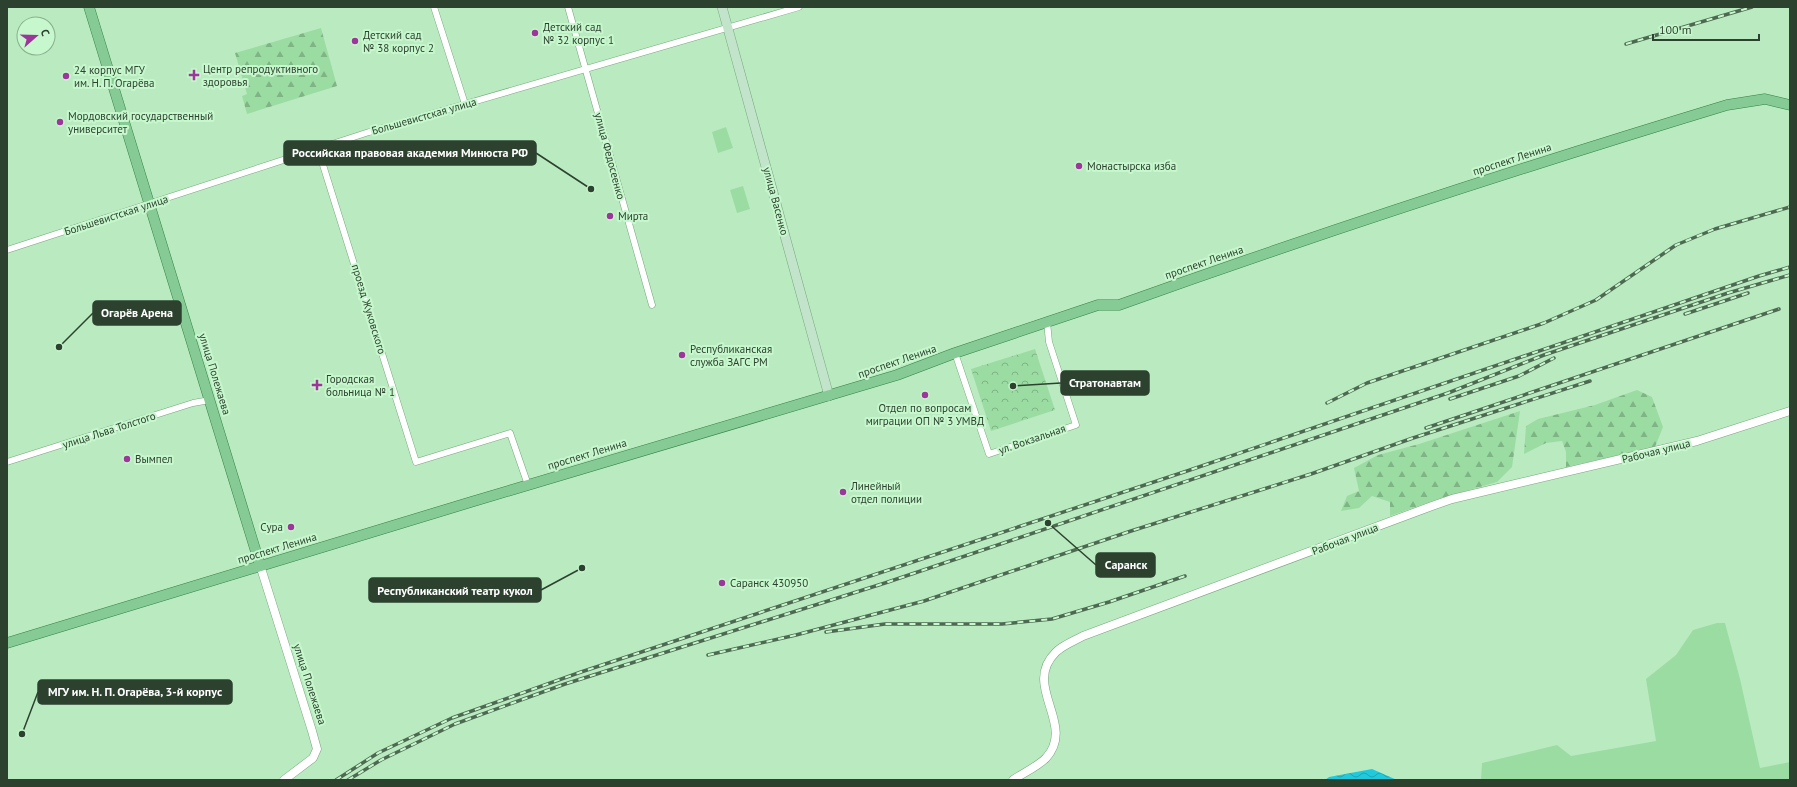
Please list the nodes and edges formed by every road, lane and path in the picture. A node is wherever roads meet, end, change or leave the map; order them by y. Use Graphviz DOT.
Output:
graph roads {
  1 [pos="89,7"];
  2 [pos="434,7"];
  3 [pos="568,7"];
  4 [pos="722,7"];
  5 [pos="799,7"];
  6 [pos="728,27"];
  7 [pos="585,69"];
  8 [pos="465,104"];
  9 [pos="1790,105"];
  10 [pos="318,149"];
  11 [pos="149,204"];
  12 [pos="7,250"];
  13 [pos="652,305"];
  14 [pos="1047,322"];
  15 [pos="955,353"];
  16 [pos="829,396"];
  17 [pos="210,400"];
  18 [pos="1790,411"];
  19 [pos="7,462"];
  20 [pos="528,485"];
  21 [pos="260,565"];
  22 [pos="7,643"];
  23 [pos="284,780"];
  24 [pos="1012,780"];
  1 -- 11 [label="main road, улица Полежаева"];
  2 -- 8 [label="street"];
  3 -- 7 [label="street, улица Федосеенко"];
  4 -- 6 [label="main road, улица Васенко"];
  5 -- 6 [label="street, Большевистская улица"];
  6 -- 7 [label="street, Большевистская улица"];
  6 -- 16 [label="main road, улица Васенко"];
  7 -- 8 [label="street, Большевистская улица"];
  7 -- 13 [label="street, улица Федосеенко"];
  8 -- 10 [label="street, Большевистская улица"];
  9 -- 14 [label="main road, проспект Ленина"];
  10 -- 11 [label="street, Большевистская улица"];
  10 -- 20 [label="street, проезд Жуковского"];
  11 -- 12 [label="street, Большевистская улица"];
  11 -- 17 [label="main road, улица Полежаева"];
  14 -- 15 [label="main road, проспект Ленина"];
  14 -- 15 [label="street, ул. Вокзальная"];
  15 -- 16 [label="main road, проспект Ленина"];
  16 -- 20 [label="main road, проспект Ленина"];
  17 -- 19 [label="street, улица Льва Толстого"];
  17 -- 21 [label="main road, улица Полежаева"];
  18 -- 24 [label="street, Рабочая улица"];
  20 -- 21 [label="main road, проспект Ленина"];
  21 -- 22 [label="main road, проспект Ленина"];
  21 -- 23 [label="street, улица Полежаева"];
}
